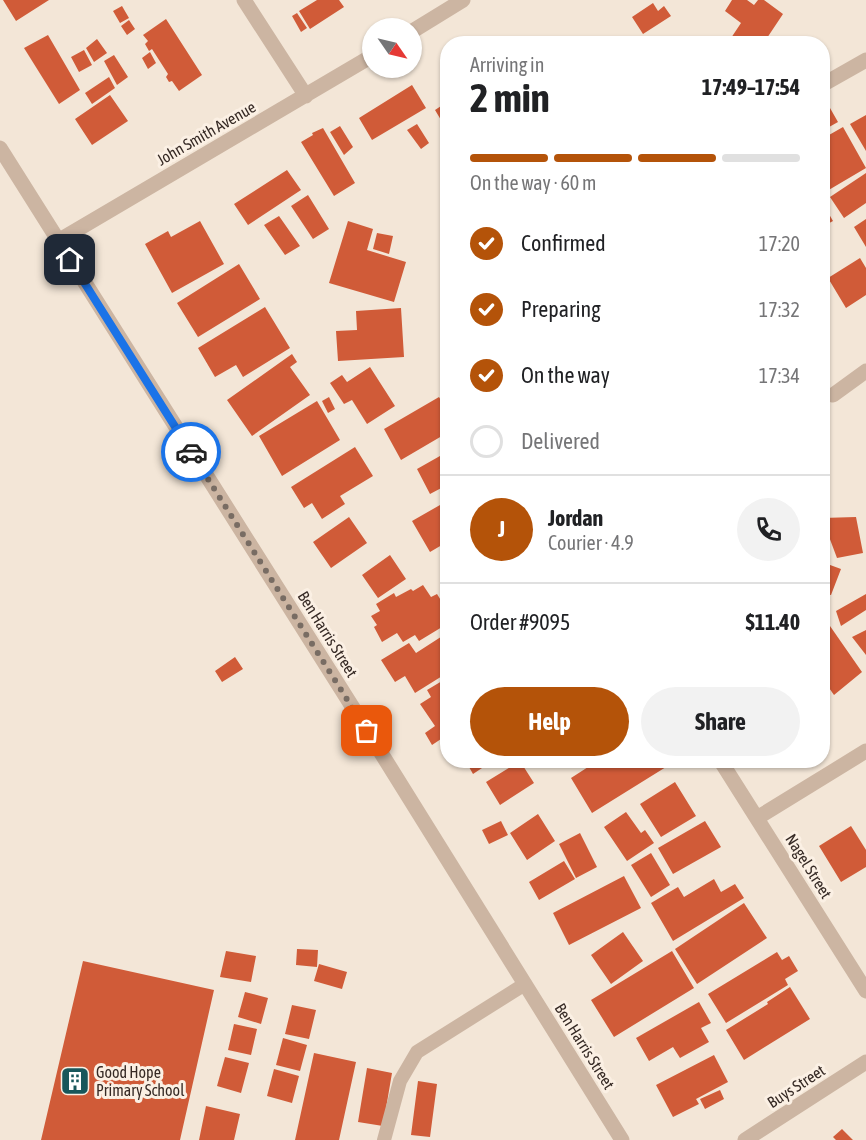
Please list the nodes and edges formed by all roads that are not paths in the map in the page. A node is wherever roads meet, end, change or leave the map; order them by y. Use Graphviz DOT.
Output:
graph roads {
  1 [pos="244,0"];
  2 [pos="463,0"];
  3 [pos="422,25"];
  4 [pos="866,60"];
  5 [pos="362,62"];
  6 [pos="830,80"];
  7 [pos="306,96"];
  8 [pos="0,148"];
  9 [pos="58,241"];
  10 [pos="866,371"];
  11 [pos="833,395"];
  12 [pos="866,751"];
  13 [pos="725,768"];
  14 [pos="757,818"];
  15 [pos="525,984"];
  16 [pos="866,991"];
  17 [pos="866,1062"];
  18 [pos="384,1140"];
  19 [pos="622,1140"];
  20 [pos="745,1140"];
  1 -- 7 [label="street"];
  2 -- 3 [label="street"];
  4 -- 6 [label="street"];
  5 -- 7 [label="street, John Smith Avenue"];
  7 -- 9 [label="street, John Smith Avenue"];
  8 -- 9 [label="street, Ben Harris Street"];
  9 -- 15 [label="street, Ben Harris Street"];
  10 -- 11 [label="street"];
  12 -- 14 [label="street"];
  13 -- 14 [label="street, Nagel Street"];
  14 -- 16 [label="street, Nagel Street"];
  15 -- 18 [label="lane"];
  15 -- 19 [label="street, Ben Harris Street"];
  17 -- 20 [label="street, Buys Street"];
}
